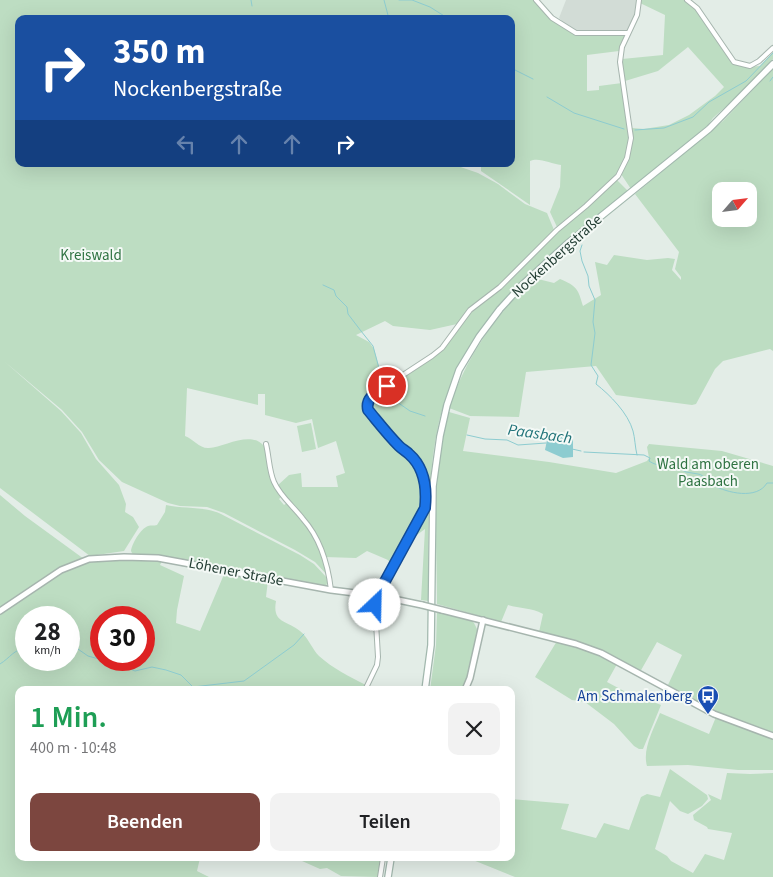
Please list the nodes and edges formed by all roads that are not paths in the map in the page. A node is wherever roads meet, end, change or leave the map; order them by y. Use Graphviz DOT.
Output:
graph roads {
  1 [pos="536,0"];
  2 [pos="639,0"];
  3 [pos="687,0"];
  4 [pos="628,33"];
  5 [pos="773,48"];
  6 [pos="773,64"];
  7 [pos="266,444"];
  8 [pos="331,590"];
  9 [pos="377,596"];
  10 [pos="0,611"];
  11 [pos="482,620"];
  12 [pos="367,686"];
  13 [pos="426,686"];
  14 [pos="467,686"];
  15 [pos="773,736"];
  16 [pos="383,861"];
  17 [pos="391,861"];
  18 [pos="380,877"];
  19 [pos="388,877"];
  1 -- 4 [label="street"];
  2 -- 4 [label="street"];
  3 -- 5 [label="street"];
  4 -- 9 [label="street, Nockenbergstraße"];
  6 -- 13 [label="main road, Nockenbergstraße"];
  7 -- 8 [label="street"];
  8 -- 9 [label="street, Löhener Straße"];
  8 -- 10 [label="street, Löhener Straße"];
  9 -- 11 [label="street, Löhener Straße, bridge"];
  9 -- 12 [label="street, Nockenbergstraße"];
  11 -- 14 [label="street"];
  11 -- 15 [label="street, Löhener Straße"];
  16 -- 18 [label="street"];
  17 -- 19 [label="main road"];
}
